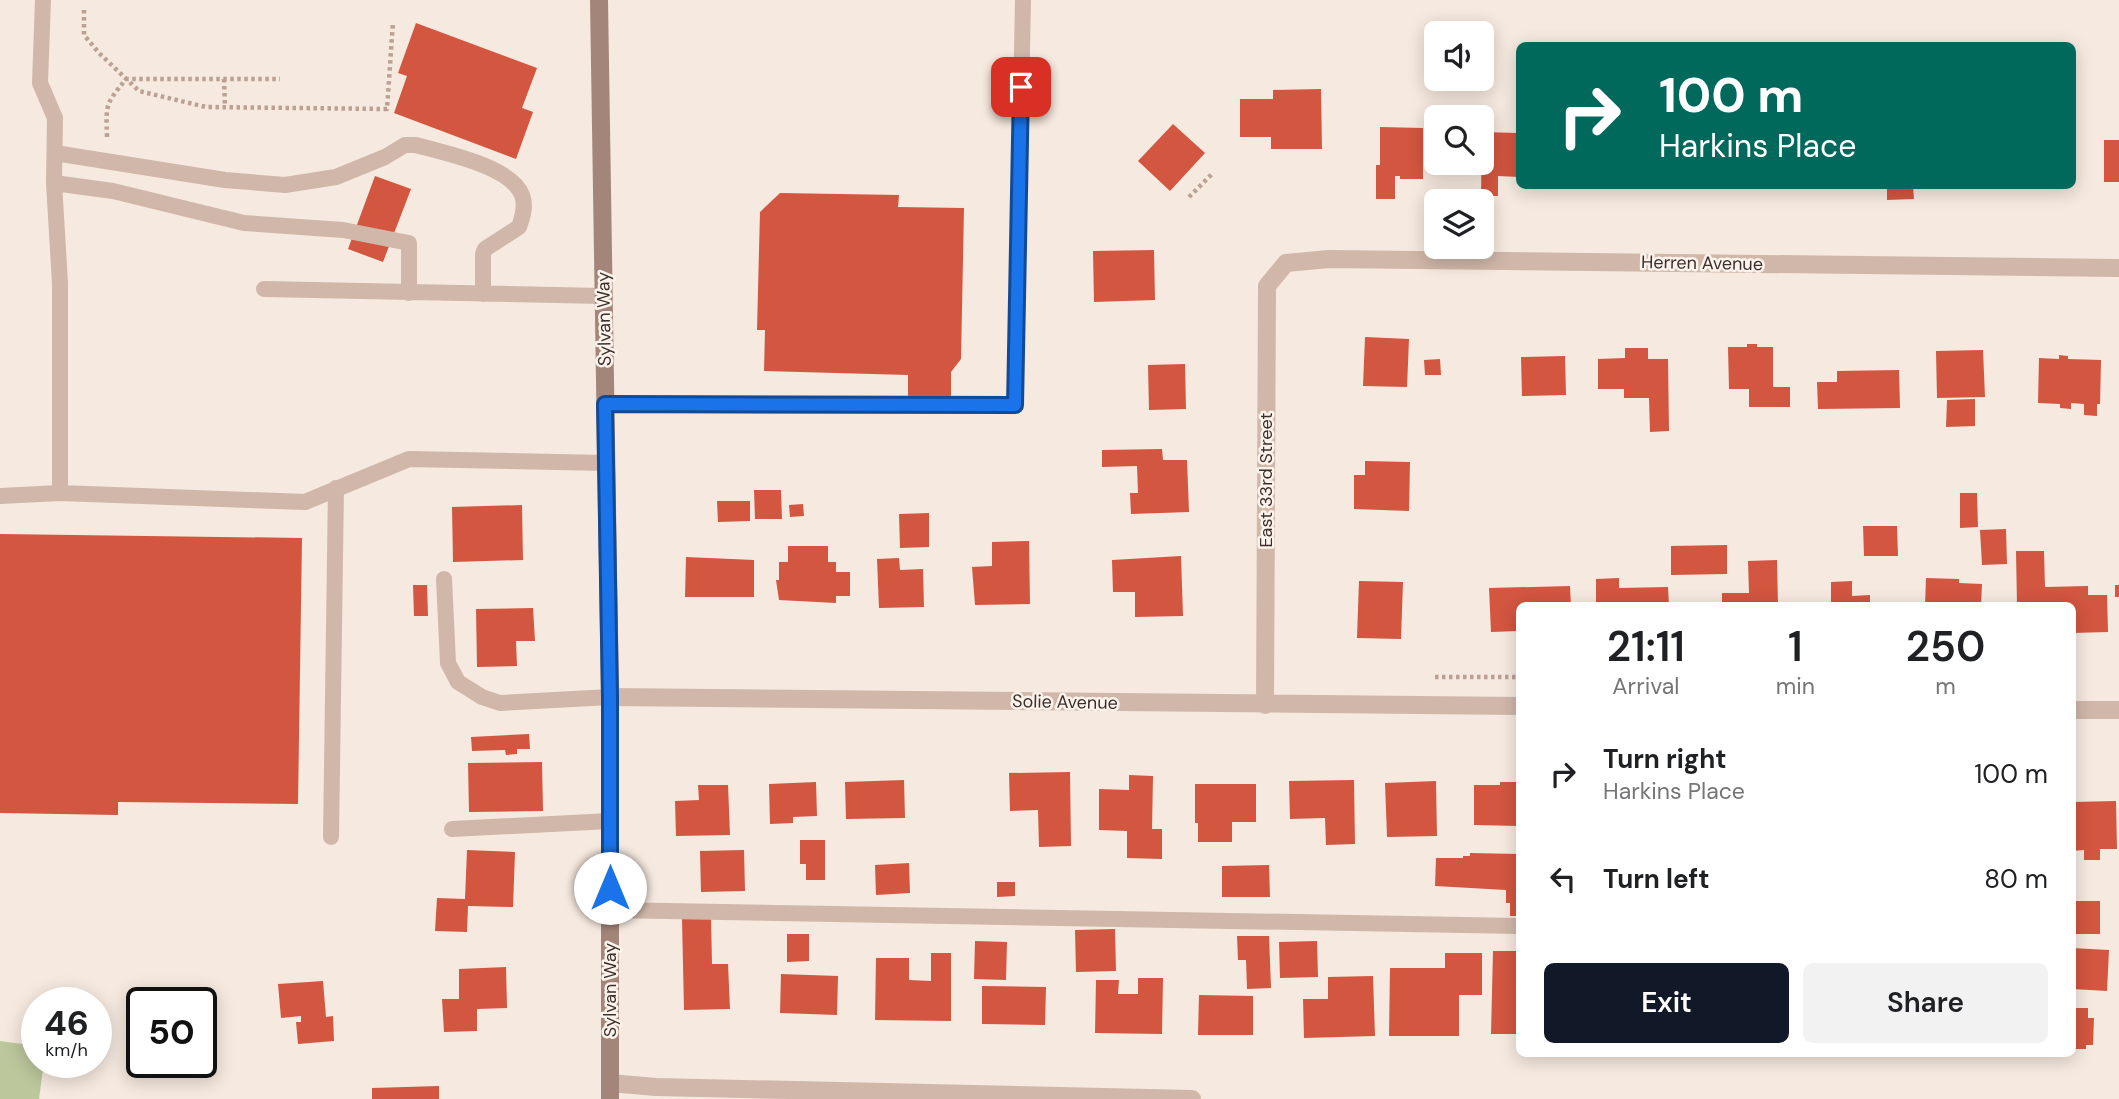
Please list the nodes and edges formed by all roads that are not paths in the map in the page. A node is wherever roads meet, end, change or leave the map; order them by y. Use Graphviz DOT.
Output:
graph roads {
  1 [pos="43,0"];
  2 [pos="599,0"];
  3 [pos="1023,0"];
  4 [pos="55,153"];
  5 [pos="54,183"];
  6 [pos="1286,263"];
  7 [pos="2119,268"];
  8 [pos="264,289"];
  9 [pos="410,293"];
  10 [pos="483,294"];
  11 [pos="603,296"];
  12 [pos="605,404"];
  13 [pos="1015,405"];
  14 [pos="607,463"];
  15 [pos="336,488"];
  16 [pos="60,493"];
  17 [pos="0,496"];
  18 [pos="444,579"];
  19 [pos="610,697"];
  20 [pos="1265,705"];
  21 [pos="1516,706"];
  22 [pos="2076,710"];
  23 [pos="2119,710"];
  24 [pos="610,821"];
  25 [pos="452,829"];
  26 [pos="331,837"];
  27 [pos="610,910"];
  28 [pos="1516,926"];
  29 [pos="610,1091"];
  30 [pos="1192,1099"];
  1 -- 4 [label="lane"];
  2 -- 11 [label="main road, Sylvan Way"];
  3 -- 13 [label="lane"];
  4 -- 5 [label="lane"];
  4 -- 10 [label="lane"];
  5 -- 9 [label="lane"];
  5 -- 16 [label="lane"];
  6 -- 7 [label="street, Herren Avenue"];
  6 -- 20 [label="street, East 33rd Street"];
  8 -- 9 [label="lane"];
  9 -- 10 [label="lane"];
  10 -- 11 [label="lane"];
  11 -- 12 [label="main road, Sylvan Way"];
  12 -- 13 [label="street"];
  12 -- 14 [label="main road, Sylvan Way"];
  14 -- 15 [label="lane"];
  14 -- 19 [label="main road, Sylvan Way"];
  15 -- 16 [label="lane"];
  15 -- 26 [label="lane"];
  16 -- 17 [label="lane"];
  18 -- 19 [label="lane"];
  19 -- 20 [label="street, Solie Avenue"];
  19 -- 24 [label="main road, Sylvan Way"];
  20 -- 21 [label="street, Solie Avenue"];
  22 -- 23 [label="street"];
  24 -- 25 [label="lane"];
  24 -- 27 [label="main road, Sylvan Way"];
  27 -- 28 [label="lane"];
  27 -- 29 [label="main road, Sylvan Way"];
  29 -- 30 [label="street"];
}
